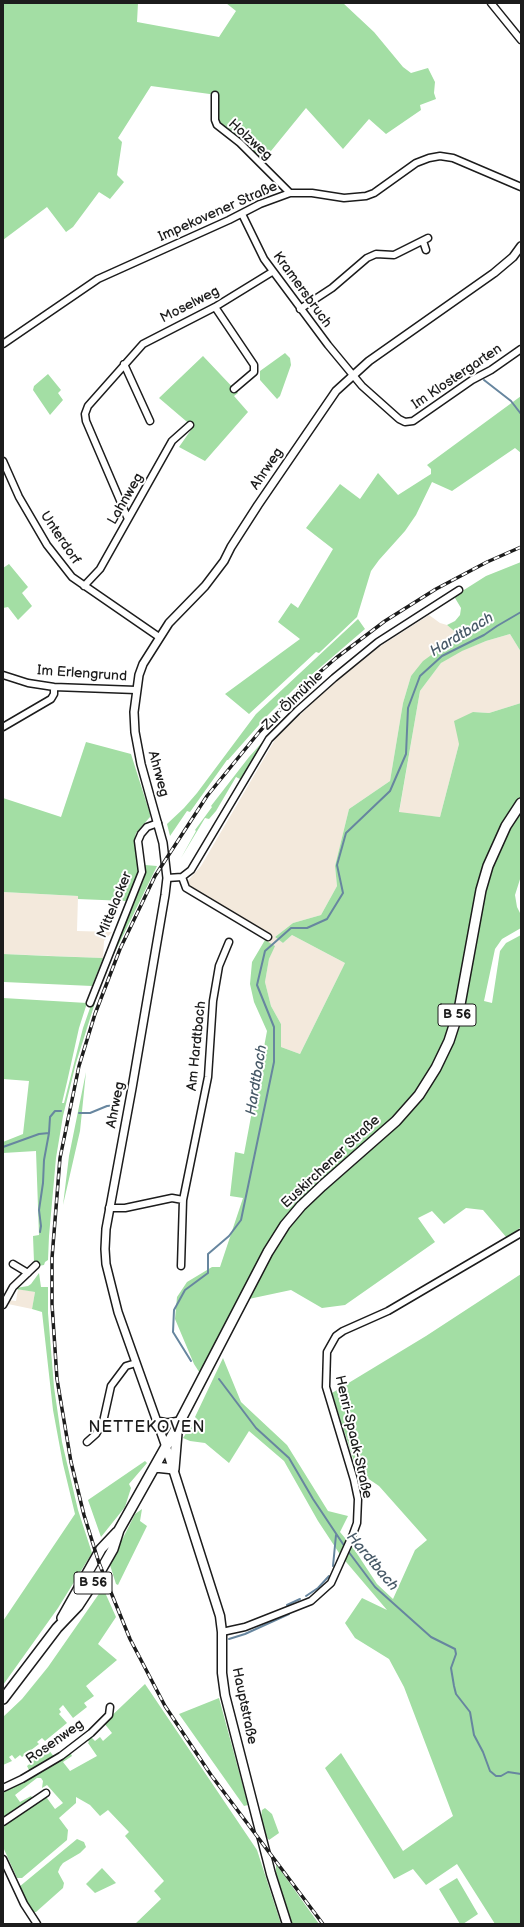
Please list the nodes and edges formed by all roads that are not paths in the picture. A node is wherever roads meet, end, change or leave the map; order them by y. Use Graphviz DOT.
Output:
graph roads {
  1 [pos="491,3"];
  2 [pos="521,40"];
  3 [pos="215,95"];
  4 [pos="521,187"];
  5 [pos="290,193"];
  6 [pos="242,214"];
  7 [pos="521,246"];
  8 [pos="426,250"];
  9 [pos="272,272"];
  10 [pos="215,307"];
  11 [pos="300,309"];
  12 [pos="3,344"];
  13 [pos="521,349"];
  14 [pos="124,364"];
  15 [pos="353,374"];
  16 [pos="234,389"];
  17 [pos="150,422"];
  18 [pos="190,425"];
  19 [pos="3,461"];
  20 [pos="128,519"];
  21 [pos="84,586"];
  22 [pos="459,590"];
  23 [pos="159,637"];
  24 [pos="3,675"];
  25 [pos="54,687"];
  26 [pos="136,690"];
  27 [pos="3,728"];
  28 [pos="521,803"];
  29 [pos="158,823"];
  30 [pos="182,877"];
  31 [pos="167,878"];
  32 [pos="268,938"];
  33 [pos="229,942"];
  34 [pos="90,1003"];
  35 [pos="183,1200"];
  36 [pos="109,1208"];
  37 [pos="521,1233"];
  38 [pos="13,1264"];
  39 [pos="36,1265"];
  40 [pos="181,1266"];
  41 [pos="28,1273"];
  42 [pos="3,1305"];
  43 [pos="136,1363"];
  44 [pos="157,1420"];
  45 [pos="179,1423"];
  46 [pos="88,1442"];
  47 [pos="166,1447"];
  48 [pos="155,1467"];
  49 [pos="174,1469"];
  50 [pos="222,1632"];
  51 [pos="3,1699"];
  52 [pos="110,1707"];
  53 [pos="3,1788"];
  54 [pos="46,1793"];
  55 [pos="3,1822"];
  56 [pos="3,1860"];
  57 [pos="37,1924"];
  58 [pos="287,1924"];
  1 -- 2 [label="street"];
  3 -- 5 [label="street, Holzweg"];
  4 -- 5 [label="street, Impekovener Straße"];
  5 -- 6 [label="street, Impekovener Straße"];
  6 -- 9 [label="street, Kramersbruch"];
  6 -- 12 [label="street, Impekovener Straße"];
  7 -- 15 [label="street, Ahrweg"];
  8 -- 11 [label="street"];
  9 -- 10 [label="street, Moselweg"];
  9 -- 11 [label="street, Kramersbruch"];
  10 -- 14 [label="street, Moselweg"];
  10 -- 16 [label="street"];
  11 -- 15 [label="street, Kramersbruch"];
  13 -- 15 [label="street, Im Klostergarten"];
  14 -- 17 [label="street"];
  14 -- 20 [label="street, Moselweg"];
  15 -- 23 [label="street, Ahrweg"];
  18 -- 20 [label="street, Lahnweg"];
  19 -- 21 [label="street, Unterdorf"];
  20 -- 21 [label="street, Lahnweg"];
  21 -- 23 [label="street, Unterdorf"];
  22 -- 30 [label="street, Zur Ölmühle"];
  23 -- 26 [label="street, Ahrweg"];
  24 -- 25 [label="street, Im Erlengrund"];
  25 -- 26 [label="street, Im Erlengrund"];
  25 -- 27 [label="street"];
  26 -- 29 [label="street, Ahrweg"];
  28 -- 45 [label="main road, Euskirchener Straße / B 56"];
  29 -- 31 [label="street, Ahrweg"];
  29 -- 34 [label="street, Mittelacker"];
  30 -- 31 [label="street"];
  30 -- 32 [label="street"];
  31 -- 36 [label="street, Ahrweg"];
  33 -- 35 [label="street, Am Hardtbach"];
  35 -- 36 [label="street"];
  35 -- 40 [label="street, Am Hardtbach"];
  36 -- 43 [label="street, Ahrweg"];
  37 -- 50 [label="street, Henri-Spaak-Straße"];
  38 -- 41 [label="street"];
  39 -- 41 [label="street"];
  41 -- 42 [label="street"];
  43 -- 44 [label="street, Ahrweg"];
  43 -- 46 [label="street"];
  44 -- 45 [label="street"];
  44 -- 47 [label="street, Ahrweg"];
  45 -- 47 [label="main road, Euskirchener Straße / B 56"];
  45 -- 49 [label="main road"];
  47 -- 48 [label="main road, Euskirchener Straße / B 56"];
  47 -- 49 [label="main road, Hauptstraße"];
  48 -- 49 [label="main road"];
  48 -- 51 [label="main road, Euskirchener Straße / B 56"];
  49 -- 50 [label="main road, Hauptstraße"];
  50 -- 58 [label="main road, Hauptstraße"];
  52 -- 53 [label="street, Rosenweg"];
  54 -- 55 [label="street"];
  56 -- 57 [label="street"];
}
